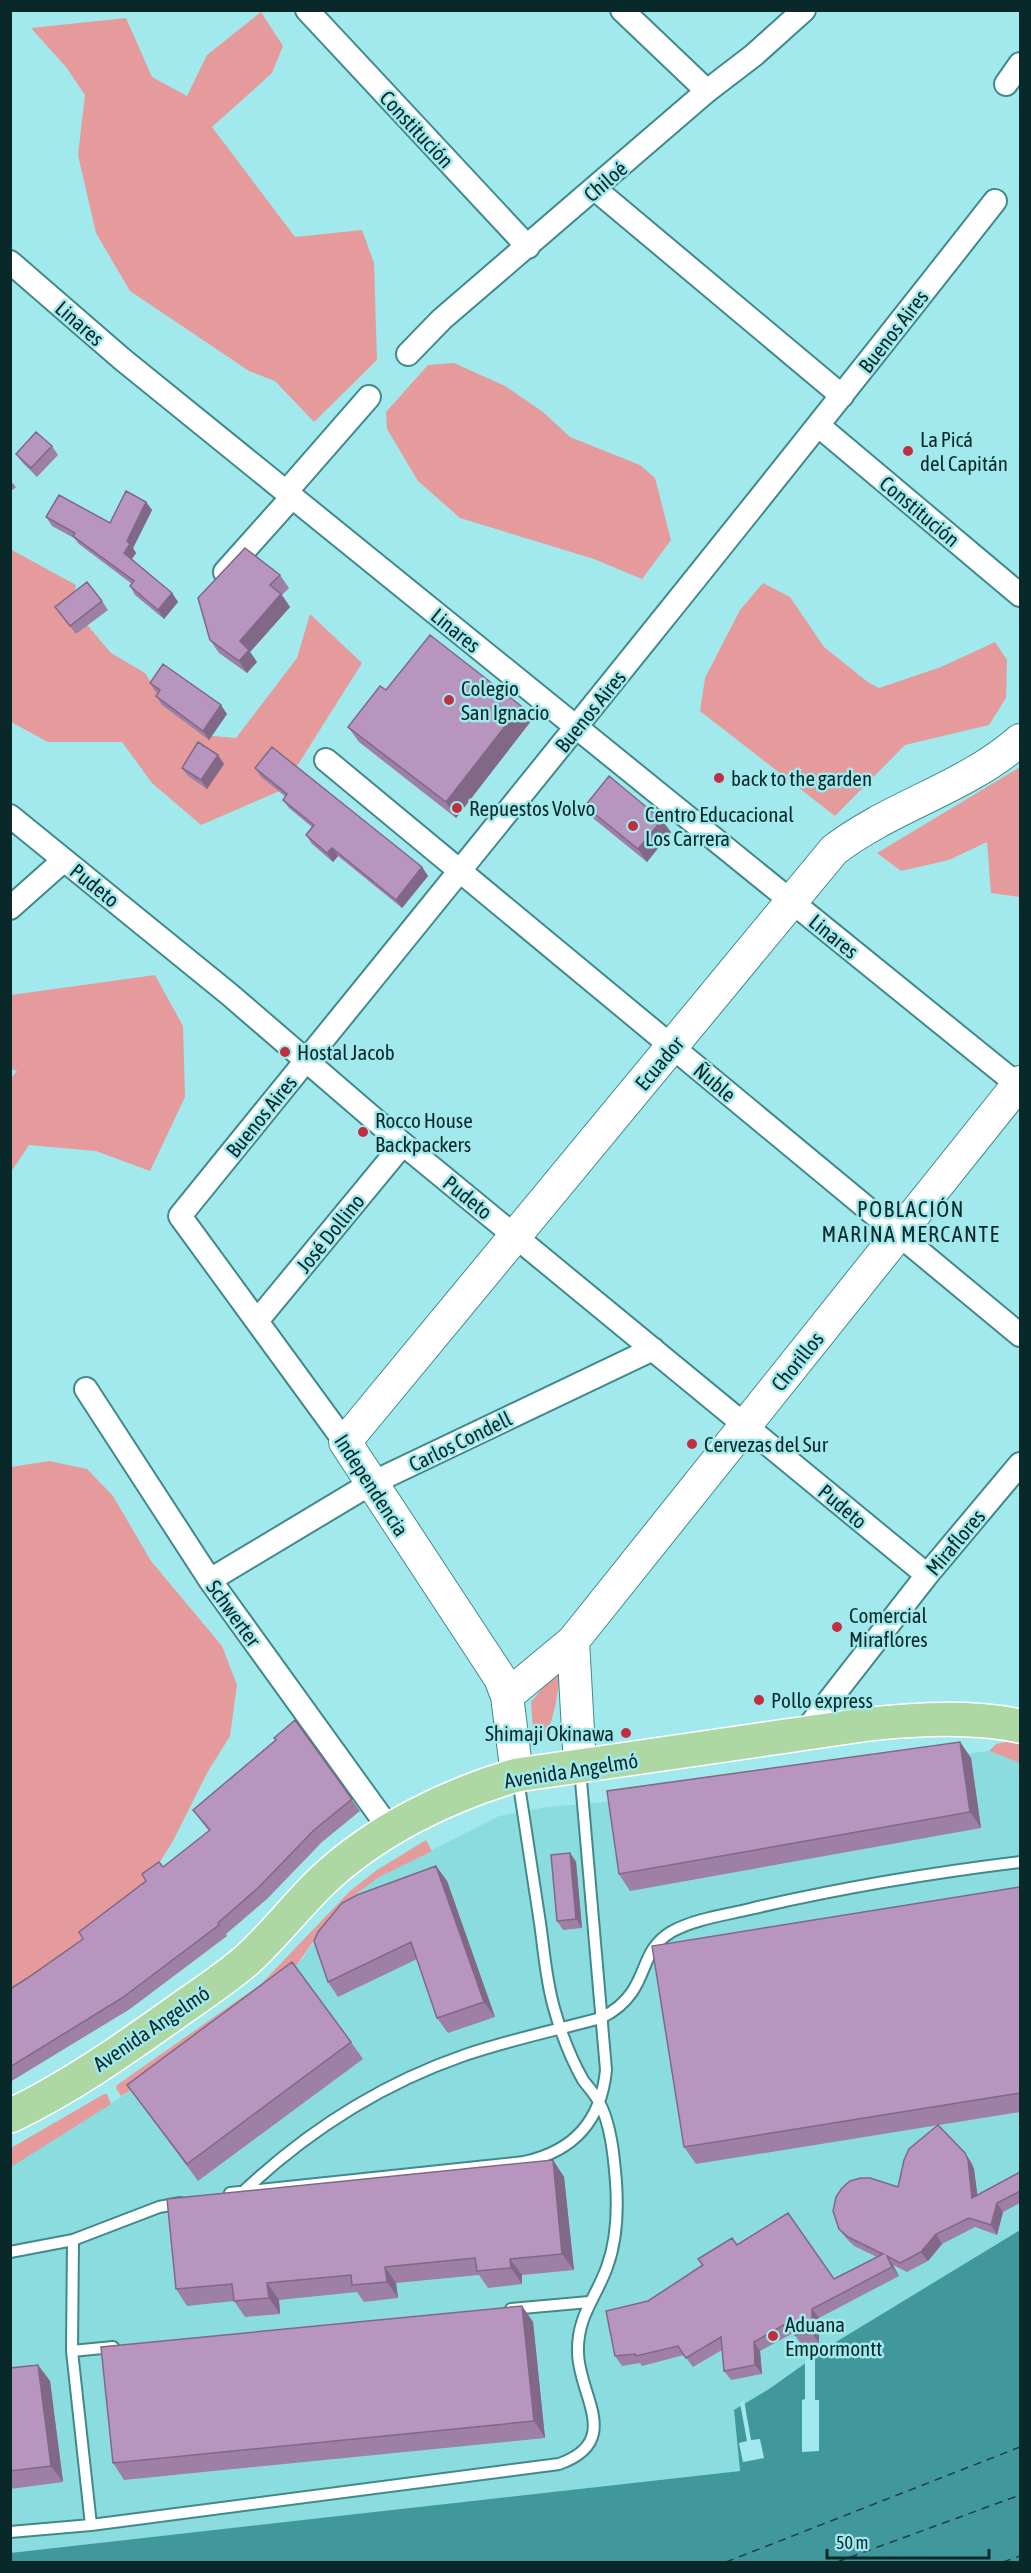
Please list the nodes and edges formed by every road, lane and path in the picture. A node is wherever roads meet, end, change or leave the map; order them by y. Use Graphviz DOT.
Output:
graph roads {
  1 [pos="307,10"];
  2 [pos="622,10"];
  3 [pos="803,11"];
  4 [pos="1020,64"];
  5 [pos="1006,84"];
  6 [pos="707,91"];
  7 [pos="596,189"];
  8 [pos="995,201"];
  9 [pos="528,247"];
  10 [pos="10,262"];
  11 [pos="408,354"];
  12 [pos="842,396"];
  13 [pos="369,398"];
  14 [pos="819,426"];
  15 [pos="289,494"];
  16 [pos="210,590"];
  17 [pos="1020,595"];
  18 [pos="577,728"];
  19 [pos="1020,740"];
  20 [pos="326,760"];
  21 [pos="10,816"];
  22 [pos="64,860"];
  23 [pos="461,873"];
  24 [pos="793,903"];
  25 [pos="10,908"];
  26 [pos="672,1047"];
  27 [pos="307,1060"];
  28 [pos="1019,1083"];
  29 [pos="403,1144"];
  30 [pos="180,1216"];
  31 [pos="899,1234"];
  32 [pos="516,1236"];
  33 [pos="257,1321"];
  34 [pos="1020,1335"];
  35 [pos="653,1349"];
  36 [pos="86,1389"];
  37 [pos="745,1426"];
  38 [pos="345,1442"];
  39 [pos="1020,1464"];
  40 [pos="370,1484"];
  41 [pos="927,1575"];
  42 [pos="210,1580"];
  43 [pos="573,1641"];
  44 [pos="507,1696"];
  45 [pos="1020,1726"];
  46 [pos="803,1734"];
  47 [pos="580,1766"];
  48 [pos="517,1775"];
  49 [pos="391,1831"];
  50 [pos="1020,1862"];
  51 [pos="601,2018"];
  52 [pos="560,2029"];
  53 [pos="600,2103"];
  54 [pos="10,2116"];
  55 [pos="245,2191"];
  56 [pos="223,2195"];
  57 [pos="191,2201"];
  58 [pos="73,2240"];
  59 [pos="10,2252"];
  60 [pos="589,2302"];
  61 [pos="495,2311"];
  62 [pos="130,2345"];
  63 [pos="72,2351"];
  64 [pos="91,2525"];
  65 [pos="10,2532"];
  1 -- 9 [label="street, Constitución"];
  2 -- 6 [label="street"];
  3 -- 6 [label="street, Chiloé"];
  4 -- 5 [label="street"];
  6 -- 7 [label="street, Chiloé"];
  7 -- 9 [label="street, Chiloé"];
  7 -- 12 [label="street"];
  8 -- 12 [label="street, Buenos Aires"];
  9 -- 11 [label="street, Chiloé"];
  10 -- 15 [label="street, Linares"];
  12 -- 14 [label="street, Buenos Aires"];
  13 -- 15 [label="street"];
  14 -- 17 [label="street, Constitución"];
  14 -- 18 [label="street, Buenos Aires"];
  15 -- 16 [label="street"];
  15 -- 18 [label="street, Linares"];
  18 -- 23 [label="street, Buenos Aires"];
  18 -- 24 [label="street, Linares"];
  19 -- 24 [label="street, Ecuador"];
  20 -- 23 [label="street, Ñuble"];
  21 -- 22 [label="street, Pudeto"];
  22 -- 25 [label="street"];
  22 -- 27 [label="street, Pudeto"];
  23 -- 26 [label="street, Ñuble"];
  23 -- 27 [label="street, Buenos Aires"];
  24 -- 26 [label="street, Ecuador"];
  24 -- 28 [label="street, Linares"];
  26 -- 31 [label="street, Ñuble"];
  26 -- 32 [label="street, Ecuador"];
  27 -- 29 [label="street, Pudeto"];
  27 -- 30 [label="street, Buenos Aires"];
  28 -- 31 [label="street, Chorillos"];
  29 -- 32 [label="street, Pudeto"];
  29 -- 33 [label="street, José Dollino"];
  30 -- 33 [label="street, Independencia"];
  31 -- 34 [label="street, Ñuble"];
  31 -- 37 [label="street, Chorillos"];
  32 -- 35 [label="street, Pudeto"];
  32 -- 38 [label="street, Ecuador"];
  33 -- 38 [label="street, Independencia"];
  35 -- 37 [label="street, Pudeto"];
  35 -- 40 [label="street, Carlos Condell"];
  36 -- 42 [label="street, Schwerter"];
  37 -- 41 [label="street, Pudeto"];
  37 -- 43 [label="street, Chorillos"];
  38 -- 40 [label="street, Independencia"];
  39 -- 41 [label="street, Miraflores"];
  40 -- 42 [label="street, Carlos Condell"];
  40 -- 44 [label="street, Independencia"];
  41 -- 46 [label="street, Miraflores"];
  42 -- 49 [label="street, Schwerter"];
  43 -- 44 [label="street, Chorillos"];
  43 -- 47 [label="street"];
  44 -- 48 [label="street, Independencia"];
  45 -- 46 [label="main road, Avenida Angelmó"];
  46 -- 47 [label="main road, Avenida Angelmó"];
  47 -- 48 [label="main road, Avenida Angelmó"];
  47 -- 51 [label="lane"];
  48 -- 49 [label="main road, Avenida Angelmó"];
  48 -- 52 [label="lane"];
  49 -- 54 [label="main road, Avenida Angelmó"];
  50 -- 51 [label="lane"];
  51 -- 52 [label="lane"];
  51 -- 53 [label="lane"];
  52 -- 53 [label="lane"];
  52 -- 55 [label="lane"];
  53 -- 55 [label="lane"];
  53 -- 60 [label="lane"];
  55 -- 56 [label="lane"];
  57 -- 58 [label="lane"];
  58 -- 59 [label="lane"];
  58 -- 63 [label="lane"];
  60 -- 61 [label="lane"];
  60 -- 64 [label="lane"];
  62 -- 63 [label="lane"];
  63 -- 64 [label="lane"];
  64 -- 65 [label="lane"];
}
